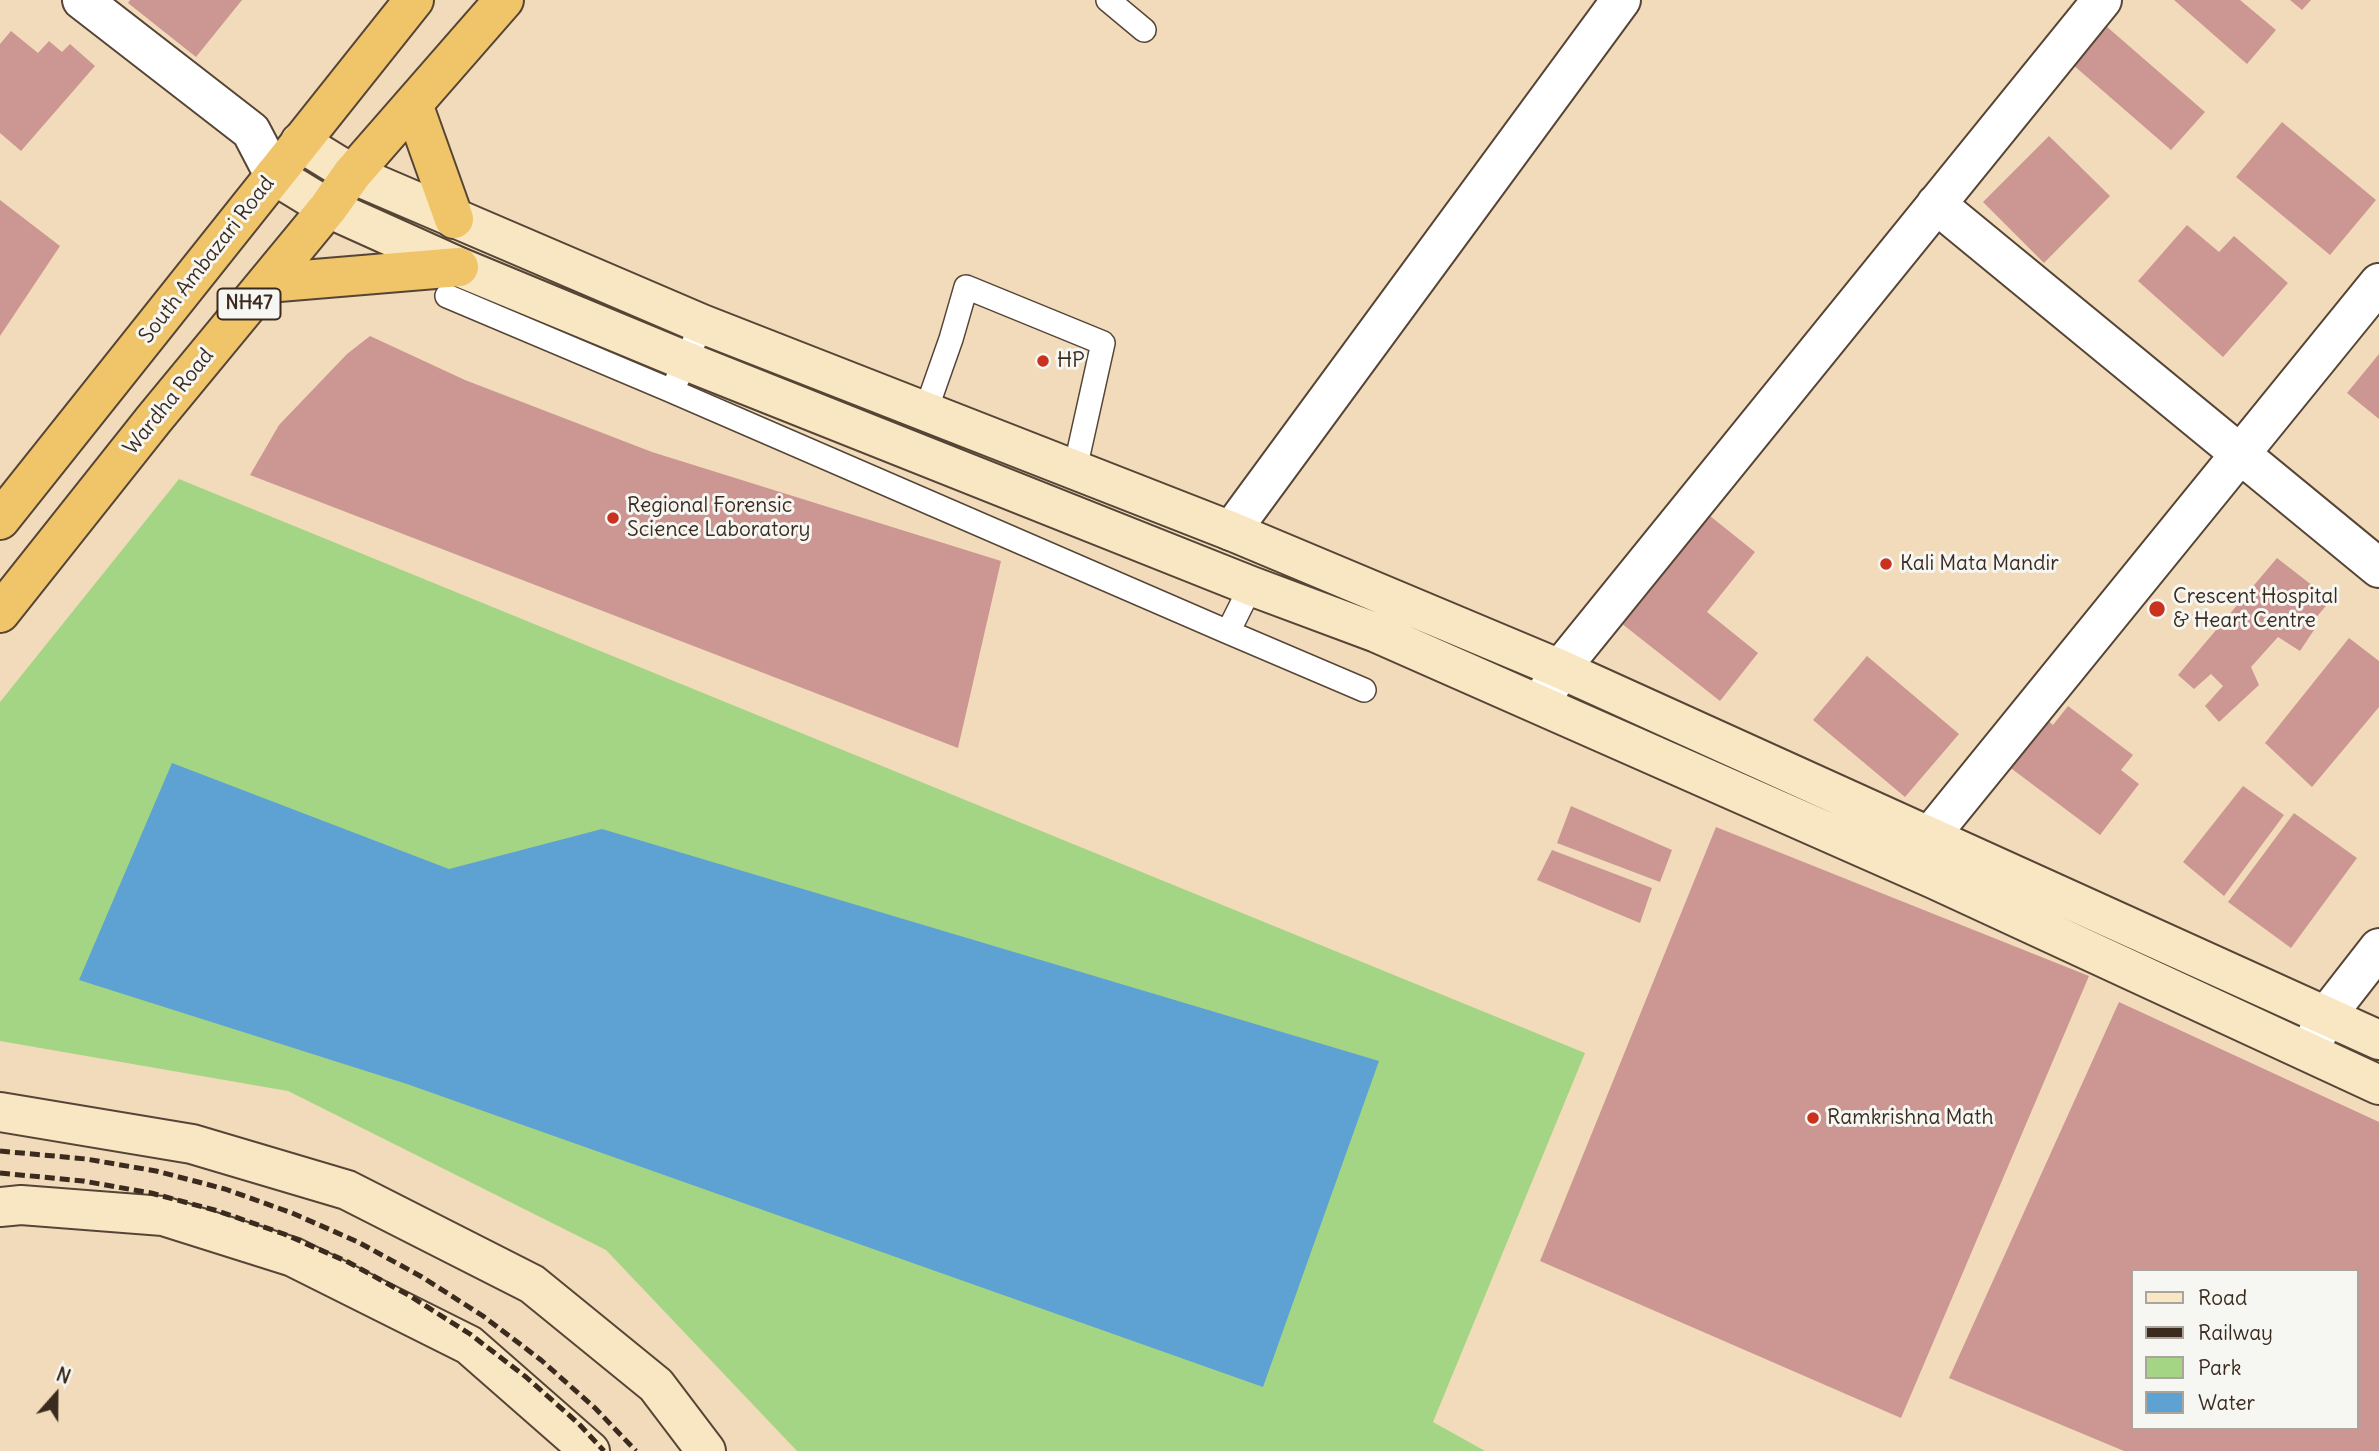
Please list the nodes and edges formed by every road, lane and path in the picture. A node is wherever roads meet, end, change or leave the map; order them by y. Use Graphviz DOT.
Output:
graph roads {
  1 [pos="82,0"];
  2 [pos="414,0"];
  3 [pos="504,0"];
  4 [pos="1108,0"];
  5 [pos="1621,0"];
  6 [pos="2102,0"];
  7 [pos="1144,30"];
  8 [pos="413,104"];
  9 [pos="251,131"];
  10 [pos="300,142"];
  11 [pos="352,174"];
  12 [pos="274,175"];
  13 [pos="1936,204"];
  14 [pos="328,208"];
  15 [pos="454,219"];
  16 [pos="453,281"];
  17 [pos="2379,282"];
  18 [pos="267,283"];
  19 [pos="702,324"];
  20 [pos="679,376"];
  21 [pos="926,410"];
  22 [pos="2240,454"];
  23 [pos="1075,469"];
  24 [pos="4,506"];
  25 [pos="1231,531"];
  26 [pos="2379,568"];
  27 [pos="1251,586"];
  28 [pos="0,613"];
  29 [pos="1228,632"];
  30 [pos="1560,668"];
  31 [pos="1364,690"];
  32 [pos="1541,704"];
  33 [pos="1920,853"];
  34 [pos="2379,948"];
  35 [pos="2326,1016"];
  36 [pos="2379,1040"];
  37 [pos="2308,1052"];
  38 [pos="2379,1085"];
  39 [pos="0,1112"];
  40 [pos="0,1207"];
  41 [pos="590,1451"];
  42 [pos="706,1451"];
  1 -- 9 [label="street"];
  2 -- 10 [label="highway, South Ambazari Road / NH47"];
  3 -- 8 [label="highway, Wardha Road / NH47"];
  4 -- 7 [label="lane"];
  5 -- 25 [label="street"];
  6 -- 13 [label="street"];
  8 -- 11 [label="highway, Wardha Road / NH47"];
  8 -- 15 [label="highway"];
  9 -- 10 [label="street"];
  9 -- 12 [label="street"];
  10 -- 11 [label="main road"];
  10 -- 12 [label="highway, South Ambazari Road / NH47"];
  11 -- 14 [label="highway, Wardha Road / NH47"];
  11 -- 15 [label="main road"];
  12 -- 14 [label="main road"];
  12 -- 24 [label="highway, South Ambazari Road / NH47"];
  13 -- 22 [label="street"];
  13 -- 30 [label="street"];
  14 -- 16 [label="main road"];
  14 -- 18 [label="highway, Wardha Road / NH47"];
  15 -- 19 [label="main road"];
  16 -- 18 [label="highway"];
  16 -- 20 [label="main road"];
  17 -- 22 [label="street"];
  18 -- 28 [label="highway, Wardha Road / NH47"];
  19 -- 20 [label="lane"];
  19 -- 21 [label="main road"];
  20 -- 27 [label="main road"];
  20 -- 29 [label="lane"];
  21 -- 23 [label="main road"];
  21 -- 23 [label="lane"];
  22 -- 26 [label="street"];
  22 -- 33 [label="street"];
  23 -- 25 [label="main road"];
  25 -- 30 [label="main road"];
  27 -- 29 [label="lane"];
  27 -- 32 [label="main road"];
  29 -- 31 [label="lane"];
  30 -- 32 [label="street"];
  30 -- 33 [label="main road"];
  32 -- 33 [label="main road"];
  33 -- 35 [label="main road"];
  33 -- 37 [label="main road"];
  34 -- 35 [label="street"];
  35 -- 36 [label="main road"];
  35 -- 37 [label="street"];
  37 -- 38 [label="main road"];
  39 -- 42 [label="main road"];
  40 -- 41 [label="main road"];
}
